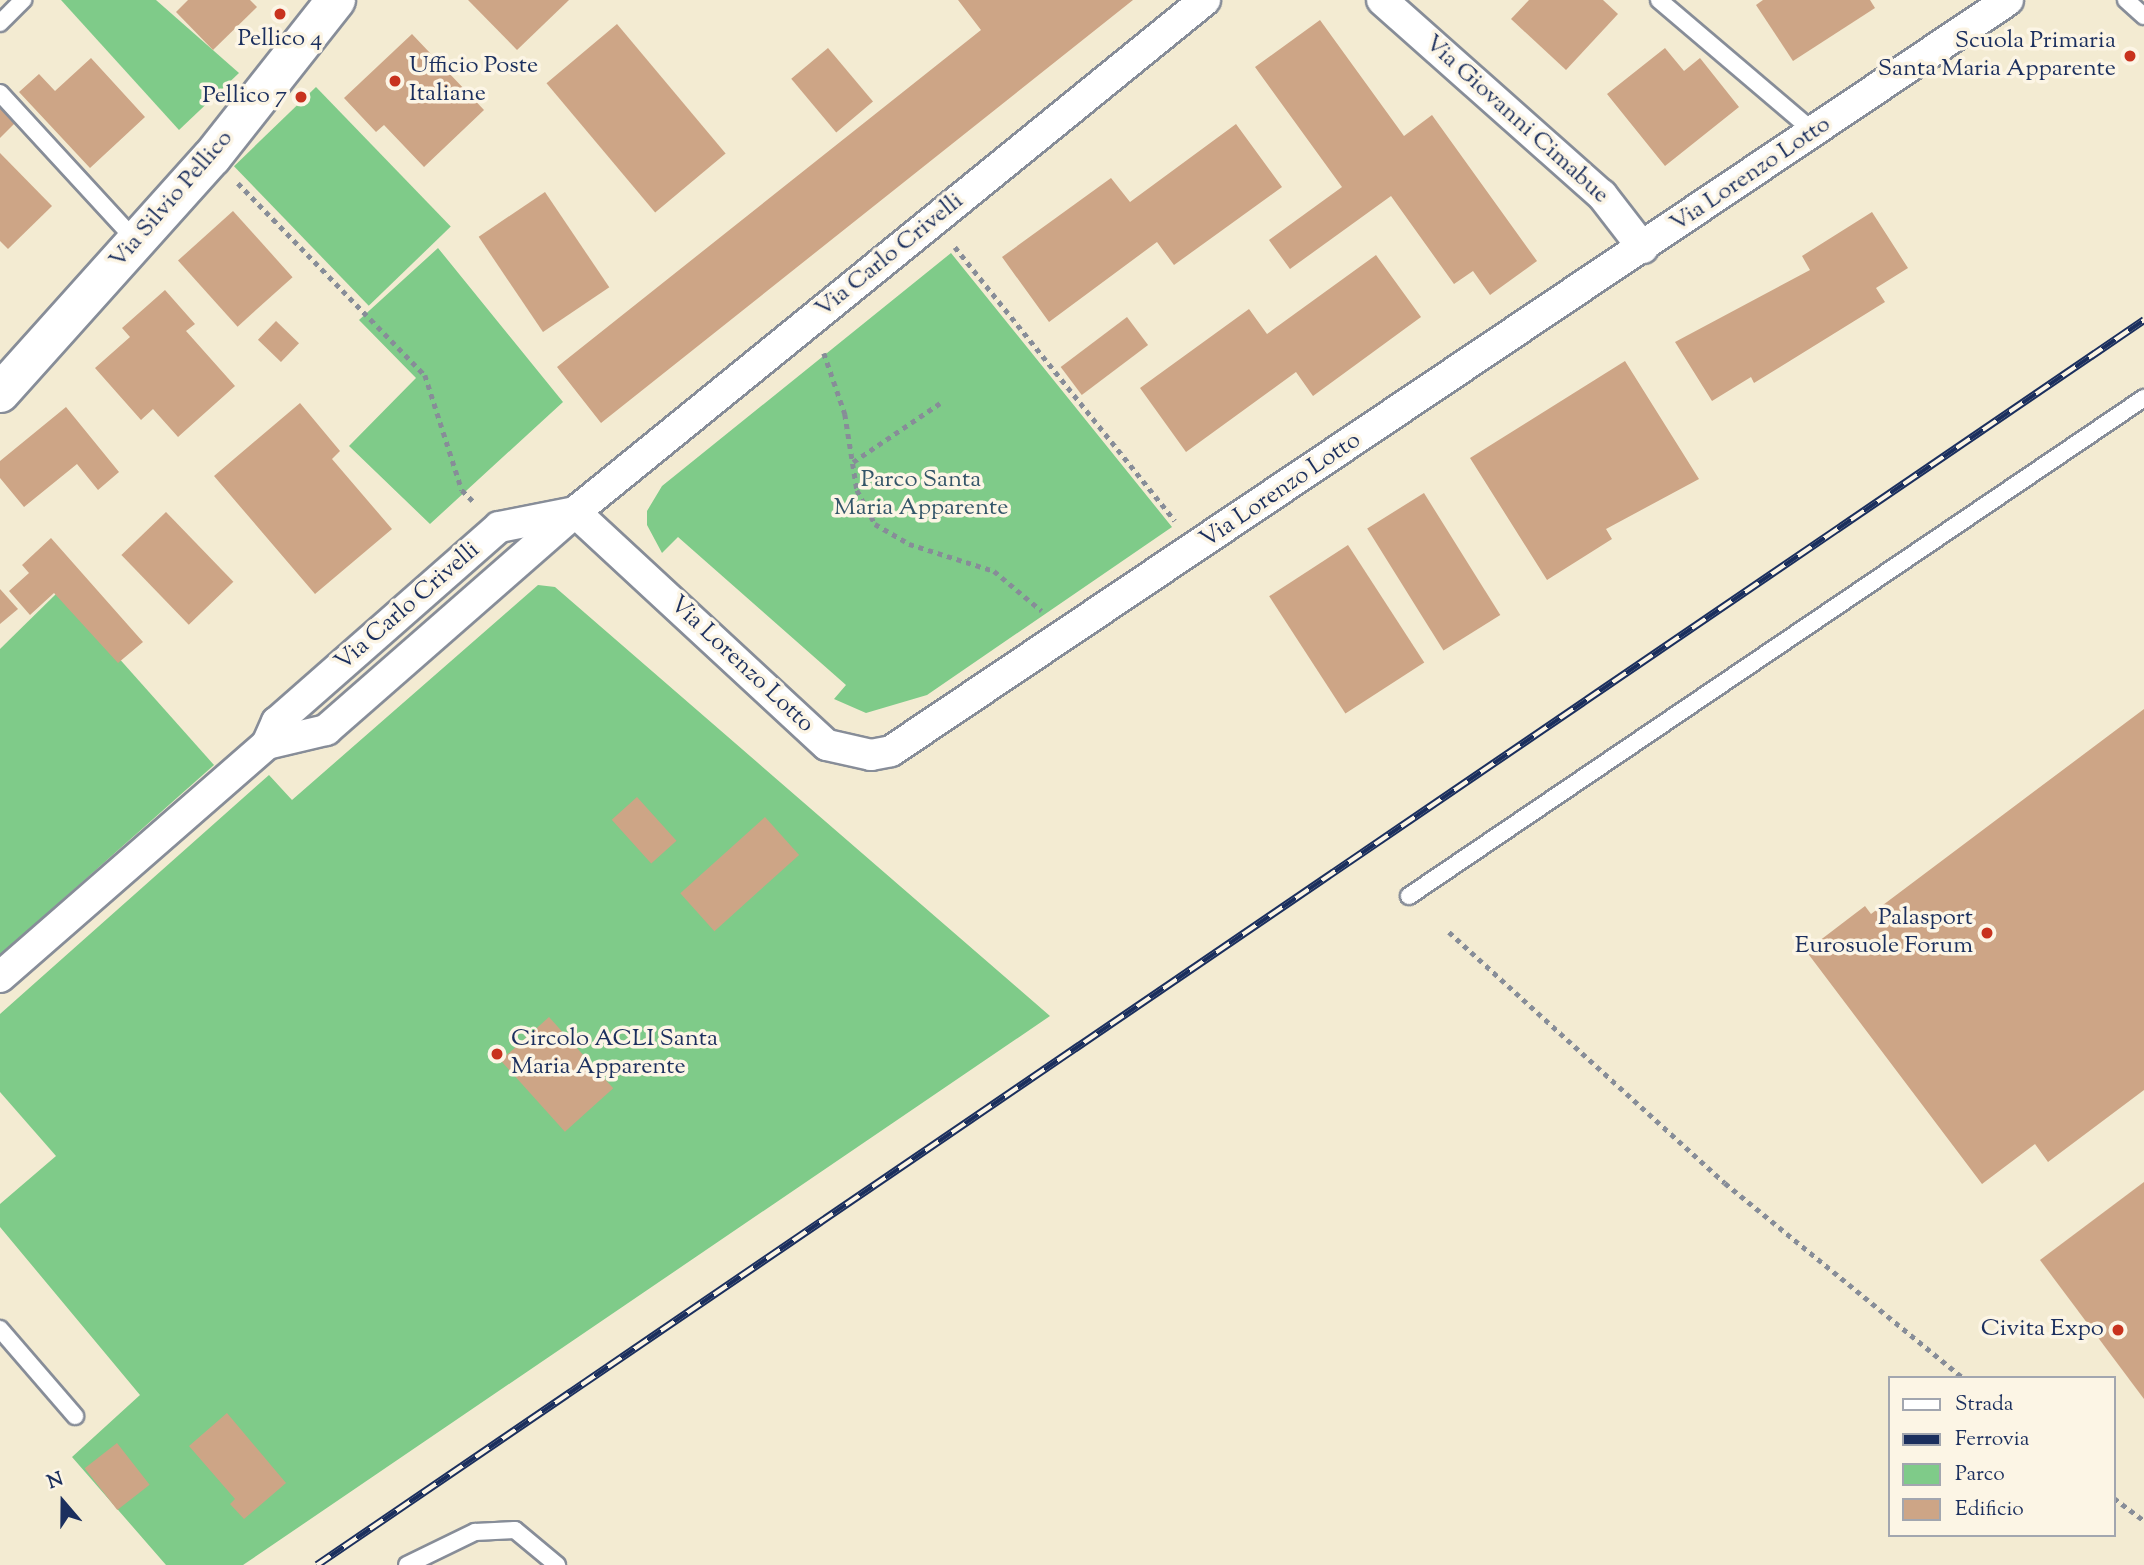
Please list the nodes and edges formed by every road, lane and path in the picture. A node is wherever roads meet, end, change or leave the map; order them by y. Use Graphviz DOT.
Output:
graph roads {
  1 [pos="23,0"];
  2 [pos="335,0"];
  3 [pos="1205,0"];
  4 [pos="1382,0"];
  5 [pos="1659,0"];
  6 [pos="2008,0"];
  7 [pos="2126,0"];
  8 [pos="2144,16"];
  9 [pos="0,23"];
  10 [pos="0,93"];
  11 [pos="1814,132"];
  12 [pos="230,175"];
  13 [pos="138,242"];
  14 [pos="952,243"];
  15 [pos="1643,248"];
  16 [pos="822,350"];
  17 [pos="0,393"];
  18 [pos="2144,398"];
  19 [pos="940,403"];
  20 [pos="853,461"];
  21 [pos="575,512"];
  22 [pos="499,527"];
  23 [pos="1182,529"];
  24 [pos="1048,620"];
  25 [pos="267,744"];
  26 [pos="1409,896"];
  27 [pos="1449,932"];
  28 [pos="0,977"];
  29 [pos="0,1329"];
  30 [pos="1961,1376"];
  31 [pos="75,1416"];
  32 [pos="2116,1500"];
  33 [pos="2144,1521"];
  34 [pos="407,1565"];
  35 [pos="557,1565"];
  1 -- 9 [label="lane"];
  2 -- 13 [label="main road, Via Silvio Pellico"];
  3 -- 21 [label="street, Via Carlo Crivelli"];
  4 -- 15 [label="street, Via Giovanni Cimabue"];
  5 -- 11 [label="lane"];
  6 -- 11 [label="street, Via Lorenzo Lotto"];
  7 -- 8 [label="lane"];
  10 -- 13 [label="lane"];
  11 -- 15 [label="street, Via Lorenzo Lotto"];
  12 -- 22 [label="path"];
  13 -- 17 [label="main road, Via Silvio Pellico"];
  14 -- 23 [label="path"];
  15 -- 21 [label="street, Via Lorenzo Lotto"];
  16 -- 20 [label="path"];
  18 -- 26 [label="lane"];
  19 -- 20 [label="path"];
  20 -- 24 [label="path"];
  21 -- 22 [label="street, Via Carlo Crivelli"];
  21 -- 25 [label="street, Via Carlo Crivelli"];
  22 -- 25 [label="street, Via Carlo Crivelli"];
  25 -- 28 [label="street, Via Carlo Crivelli"];
  27 -- 30 [label="path"];
  29 -- 31 [label="lane"];
  32 -- 33 [label="path"];
  34 -- 35 [label="lane"];
}
